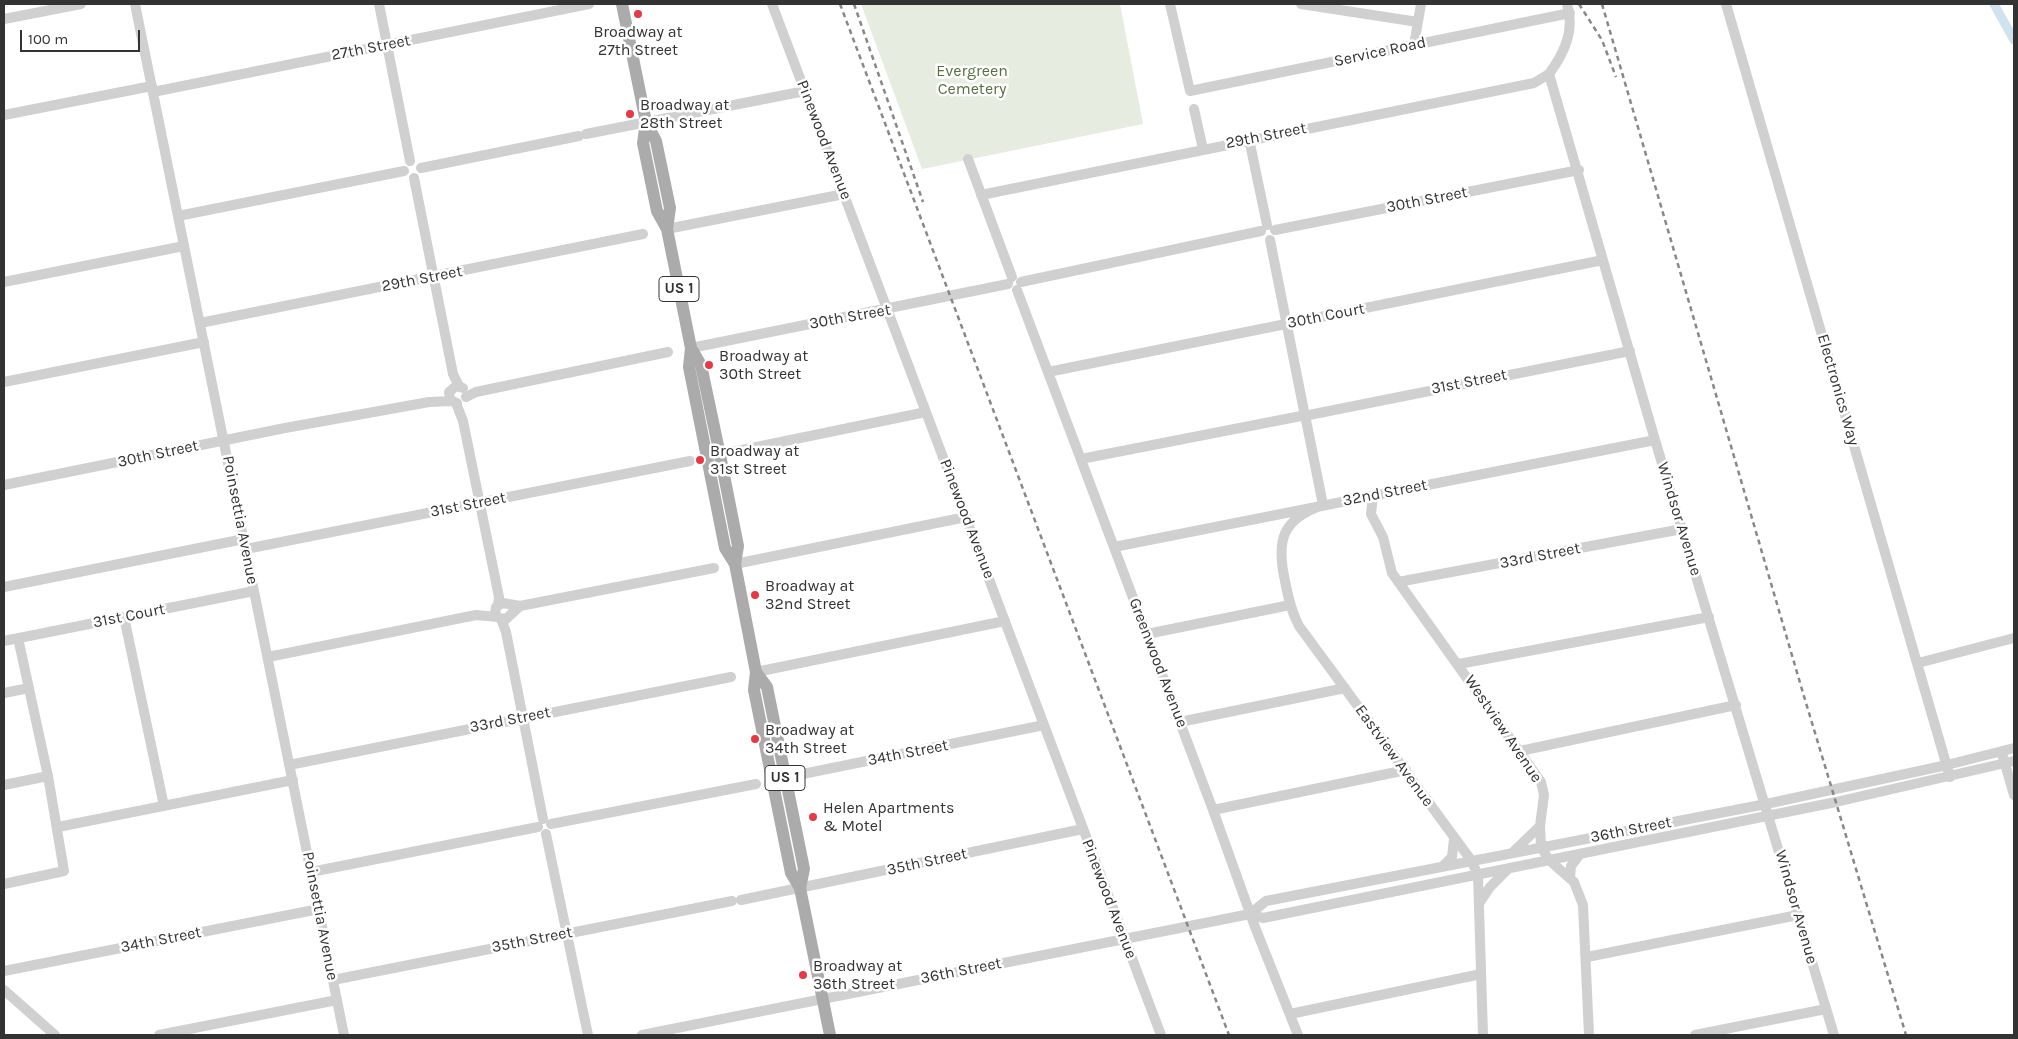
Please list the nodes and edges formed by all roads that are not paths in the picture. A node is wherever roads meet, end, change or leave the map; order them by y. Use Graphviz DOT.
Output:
graph roads {
  1 [pos="81,4"];
  2 [pos="135,4"];
  3 [pos="379,4"];
  4 [pos="589,4"];
  5 [pos="622,4"];
  6 [pos="772,4"];
  7 [pos="1170,4"];
  8 [pos="1301,4"];
  9 [pos="1421,4"];
  10 [pos="1726,4"];
  11 [pos="1568,8"];
  12 [pos="4,19"];
  13 [pos="1418,22"];
  14 [pos="387,45"];
  15 [pos="1414,45"];
  16 [pos="1550,74"];
  17 [pos="152,89"];
  18 [pos="805,90"];
  19 [pos="1194,109"];
  20 [pos="4,115"];
  21 [pos="646,122"];
  22 [pos="1249,139"];
  23 [pos="1203,149"];
  24 [pos="968,159"];
  25 [pos="410,161"];
  26 [pos="421,168"];
  27 [pos="1579,170"];
  28 [pos="404,171"];
  29 [pos="414,178"];
  30 [pos="844,194"];
  31 [pos="981,195"];
  32 [pos="178,216"];
  33 [pos="667,229"];
  34 [pos="1268,229"];
  35 [pos="643,234"];
  36 [pos="184,246"];
  37 [pos="1603,260"];
  38 [pos="434,276"];
  39 [pos="4,282"];
  40 [pos="1014,284"];
  41 [pos="888,310"];
  42 [pos="200,323"];
  43 [pos="1287,324"];
  44 [pos="204,342"];
  45 [pos="691,348"];
  46 [pos="1630,351"];
  47 [pos="668,352"];
  48 [pos="1048,372"];
  49 [pos="4,382"];
  50 [pos="458,395"];
  51 [pos="926,412"];
  52 [pos="1305,415"];
  53 [pos="1655,440"];
  54 [pos="224,441"];
  55 [pos="720,455"];
  56 [pos="707,458"];
  57 [pos="1081,459"];
  58 [pos="690,461"];
  59 [pos="4,486"];
  60 [pos="1373,496"];
  61 [pos="480,502"];
  62 [pos="1324,505"];
  63 [pos="966,517"];
  64 [pos="1682,529"];
  65 [pos="245,544"];
  66 [pos="1114,547"];
  67 [pos="735,564"];
  68 [pos="714,568"];
  69 [pos="1398,582"];
  70 [pos="4,587"];
  71 [pos="254,591"];
  72 [pos="1290,605"];
  73 [pos="502,610"];
  74 [pos="124,617"];
  75 [pos="1709,617"];
  76 [pos="1005,621"];
  77 [pos="1147,634"];
  78 [pos="18,638"];
  79 [pos="2014,638"];
  80 [pos="4,641"];
  81 [pos="268,657"];
  82 [pos="1918,663"];
  83 [pos="1459,664"];
  84 [pos="756,672"];
  85 [pos="731,677"];
  86 [pos="29,688"];
  87 [pos="1345,688"];
  88 [pos="4,693"];
  89 [pos="1736,705"];
  90 [pos="523,718"];
  91 [pos="1180,722"];
  92 [pos="1044,725"];
  93 [pos="2014,748"];
  94 [pos="1520,751"];
  95 [pos="2001,752"];
  96 [pos="2010,762"];
  97 [pos="289,765"];
  98 [pos="1947,765"];
  99 [pos="1406,770"];
  100 [pos="48,776"];
  101 [pos="1950,777"];
  102 [pos="785,778"];
  103 [pos="292,780"];
  104 [pos="772,780"];
  105 [pos="756,784"];
  106 [pos="4,785"];
  107 [pos="2014,795"];
  108 [pos="1766,804"];
  109 [pos="164,806"];
  110 [pos="1213,810"];
  111 [pos="1770,816"];
  112 [pos="544,823"];
  113 [pos="1540,826"];
  114 [pos="58,827"];
  115 [pos="1083,829"];
  116 [pos="1454,839"];
  117 [pos="1542,847"];
  118 [pos="1513,852"];
  119 [pos="1580,854"];
  120 [pos="1471,860"];
  121 [pos="1549,860"];
  122 [pos="1443,866"];
  123 [pos="1509,868"];
  124 [pos="311,872"];
  125 [pos="1478,874"];
  126 [pos="1570,878"];
  127 [pos="4,884"];
  128 [pos="800,888"];
  129 [pos="1479,903"];
  130 [pos="319,909"];
  131 [pos="1250,914"];
  132 [pos="1798,915"];
  133 [pos="567,933"];
  134 [pos="1124,939"];
  135 [pos="1587,957"];
  136 [pos="4,971"];
  137 [pos="1481,974"];
  138 [pos="333,980"];
  139 [pos="4,990"];
  140 [pos="823,999"];
  141 [pos="337,1000"];
  142 [pos="1826,1009"];
  143 [pos="1290,1014"];
  144 [pos="55,1035"];
  145 [pos="159,1035"];
  146 [pos="344,1035"];
  147 [pos="588,1035"];
  148 [pos="642,1035"];
  149 [pos="830,1035"];
  150 [pos="1161,1035"];
  151 [pos="1298,1035"];
  152 [pos="1483,1035"];
  153 [pos="1589,1035"];
  154 [pos="1695,1035"];
  155 [pos="1834,1035"];
  1 -- 12 [label="street"];
  2 -- 17 [label="street, Poinsettia Avenue"];
  3 -- 14 [label="street"];
  4 -- 14 [label="street, 27th Street"];
  5 -- 21 [label="main road, US 1"];
  6 -- 18 [label="street, Pinewood Avenue"];
  7 -- 15 [label="street, Service Road"];
  8 -- 13 [label="street"];
  9 -- 13 [label="street"];
  10 -- 82 [label="street, Electronics Way"];
  11 -- 15 [label="street, Service Road"];
  11 -- 16 [label="street"];
  13 -- 15 [label="street"];
  14 -- 17 [label="street, 27th Street"];
  14 -- 25 [label="street"];
  16 -- 22 [label="street, 29th Street"];
  16 -- 27 [label="street, Windsor Avenue"];
  17 -- 20 [label="street, 27th Street"];
  17 -- 32 [label="street, Poinsettia Avenue"];
  18 -- 21 [label="street"];
  18 -- 30 [label="street, Pinewood Avenue"];
  19 -- 23 [label="street"];
  21 -- 26 [label="street"];
  21 -- 33 [label="main road, US 1"];
  22 -- 23 [label="street, 29th Street"];
  22 -- 34 [label="street"];
  23 -- 31 [label="street, 29th Street"];
  24 -- 31 [label="street, Greenwood Avenue"];
  25 -- 26 [label="street"];
  25 -- 28 [label="street"];
  26 -- 29 [label="street"];
  27 -- 34 [label="street, 30th Street"];
  27 -- 37 [label="street, Windsor Avenue"];
  28 -- 29 [label="street"];
  28 -- 32 [label="street"];
  29 -- 38 [label="street"];
  30 -- 33 [label="street"];
  30 -- 41 [label="street, Pinewood Avenue"];
  31 -- 40 [label="street, Greenwood Avenue"];
  32 -- 36 [label="street, Poinsettia Avenue"];
  33 -- 45 [label="main road, US 1"];
  34 -- 40 [label="street, 30th Street"];
  34 -- 43 [label="street"];
  35 -- 38 [label="street, 29th Street"];
  36 -- 39 [label="street"];
  36 -- 42 [label="street, Poinsettia Avenue"];
  37 -- 43 [label="street, 30th Court"];
  37 -- 46 [label="street, Windsor Avenue"];
  38 -- 42 [label="street, 29th Street"];
  38 -- 50 [label="street"];
  40 -- 41 [label="street, 30th Street"];
  40 -- 48 [label="street, Greenwood Avenue"];
  41 -- 45 [label="street, 30th Street"];
  41 -- 51 [label="street, Pinewood Avenue"];
  42 -- 44 [label="street, Poinsettia Avenue"];
  43 -- 48 [label="street, 30th Court"];
  43 -- 52 [label="street"];
  44 -- 49 [label="street"];
  44 -- 54 [label="street, Poinsettia Avenue"];
  45 -- 55 [label="main road, US 1"];
  45 -- 56 [label="main road, US 1"];
  46 -- 52 [label="street, 31st Street"];
  46 -- 53 [label="street, Windsor Avenue"];
  47 -- 50 [label="street, 30th Street"];
  48 -- 57 [label="street, Greenwood Avenue"];
  50 -- 54 [label="street, 30th Street"];
  50 -- 61 [label="street"];
  51 -- 55 [label="street"];
  51 -- 63 [label="street, Pinewood Avenue"];
  52 -- 57 [label="street, 31st Street"];
  52 -- 62 [label="street"];
  53 -- 60 [label="street, 32nd Street"];
  53 -- 64 [label="street, Windsor Avenue"];
  54 -- 59 [label="street, 30th Street"];
  54 -- 65 [label="street, Poinsettia Avenue"];
  55 -- 56 [label="street"];
  55 -- 67 [label="main road, US 1"];
  56 -- 67 [label="main road, US 1"];
  57 -- 66 [label="street, Greenwood Avenue"];
  58 -- 61 [label="street, 31st Street"];
  60 -- 62 [label="street, 32nd Street"];
  60 -- 69 [label="street, Westview Avenue"];
  61 -- 65 [label="street, 31st Street"];
  61 -- 73 [label="street"];
  62 -- 66 [label="street, 32nd Street"];
  62 -- 72 [label="street, Eastview Avenue"];
  63 -- 67 [label="street"];
  63 -- 76 [label="street, Pinewood Avenue"];
  64 -- 69 [label="street, 33rd Street"];
  64 -- 75 [label="street, Windsor Avenue"];
  65 -- 70 [label="street, 31st Street"];
  65 -- 71 [label="street, Poinsettia Avenue"];
  66 -- 77 [label="street, Greenwood Avenue"];
  67 -- 84 [label="main road, US 1"];
  68 -- 73 [label="street"];
  69 -- 83 [label="street, Westview Avenue"];
  71 -- 74 [label="street, 31st Court"];
  71 -- 81 [label="street, Poinsettia Avenue"];
  72 -- 77 [label="street"];
  72 -- 87 [label="street, Eastview Avenue"];
  73 -- 81 [label="street"];
  73 -- 90 [label="street"];
  74 -- 78 [label="street, 31st Court"];
  74 -- 109 [label="street"];
  75 -- 83 [label="street"];
  75 -- 89 [label="street, Windsor Avenue"];
  76 -- 84 [label="street"];
  76 -- 92 [label="street, Pinewood Avenue"];
  77 -- 91 [label="street, Greenwood Avenue"];
  78 -- 80 [label="street, 31st Court"];
  78 -- 86 [label="street"];
  79 -- 82 [label="street"];
  81 -- 97 [label="street, Poinsettia Avenue"];
  82 -- 98 [label="street, Electronics Way"];
  83 -- 94 [label="street, Westview Avenue"];
  84 -- 102 [label="main road, US 1"];
  84 -- 104 [label="main road, US 1"];
  85 -- 90 [label="street, 33rd Street"];
  86 -- 88 [label="street"];
  86 -- 100 [label="street"];
  87 -- 91 [label="street"];
  87 -- 99 [label="street, Eastview Avenue"];
  89 -- 94 [label="street"];
  89 -- 108 [label="street, Windsor Avenue"];
  90 -- 97 [label="street, 33rd Street"];
  90 -- 112 [label="street"];
  91 -- 110 [label="street, Greenwood Avenue"];
  92 -- 102 [label="street, 34th Street"];
  92 -- 115 [label="street, Pinewood Avenue"];
  93 -- 95 [label="street, 36th Street"];
  94 -- 113 [label="street, Westview Avenue"];
  95 -- 96 [label="street"];
  95 -- 98 [label="street, 36th Street"];
  96 -- 101 [label="street, 36th Street"];
  96 -- 107 [label="street"];
  97 -- 103 [label="street, Poinsettia Avenue"];
  98 -- 101 [label="street, Electronics Way"];
  98 -- 108 [label="street, 36th Street"];
  99 -- 110 [label="street"];
  99 -- 116 [label="street, Eastview Avenue"];
  100 -- 106 [label="street"];
  100 -- 114 [label="street"];
  101 -- 111 [label="street, 36th Street"];
  102 -- 104 [label="street, 34th Street"];
  102 -- 128 [label="main road, US 1"];
  103 -- 109 [label="street"];
  103 -- 124 [label="street, Poinsettia Avenue"];
  104 -- 128 [label="main road, US 1"];
  105 -- 112 [label="street"];
  108 -- 111 [label="street, Windsor Avenue"];
  108 -- 117 [label="street, 36th Street"];
  109 -- 114 [label="street"];
  110 -- 131 [label="street, Greenwood Avenue"];
  111 -- 119 [label="street, 36th Street"];
  111 -- 132 [label="street, Windsor Avenue"];
  112 -- 124 [label="street"];
  112 -- 133 [label="street"];
  113 -- 117 [label="street, Westview Avenue"];
  113 -- 118 [label="street"];
  114 -- 127 [label="street"];
  115 -- 128 [label="street, 35th Street"];
  115 -- 134 [label="street, Pinewood Avenue"];
  116 -- 120 [label="street, Eastview Avenue"];
  116 -- 122 [label="street"];
  117 -- 118 [label="street, 36th Street"];
  117 -- 121 [label="street, Westview Avenue"];
  118 -- 120 [label="street, 36th Street"];
  119 -- 121 [label="street, 36th Street"];
  119 -- 126 [label="street"];
  120 -- 122 [label="street, 36th Street"];
  120 -- 125 [label="street, Eastview Avenue"];
  121 -- 123 [label="street, 36th Street"];
  121 -- 126 [label="street, Westview Avenue"];
  122 -- 131 [label="street, 36th Street"];
  123 -- 125 [label="street, 36th Street"];
  123 -- 129 [label="street"];
  124 -- 130 [label="street, Poinsettia Avenue"];
  125 -- 129 [label="street, Eastview Avenue"];
  125 -- 131 [label="street, 36th Street"];
  126 -- 135 [label="street, Westview Avenue"];
  128 -- 133 [label="street, 35th Street"];
  128 -- 140 [label="main road, US 1"];
  129 -- 137 [label="street, Eastview Avenue"];
  130 -- 136 [label="street, 34th Street"];
  130 -- 138 [label="street, Poinsettia Avenue"];
  131 -- 134 [label="street, 36th Street"];
  131 -- 143 [label="street, Greenwood Avenue"];
  132 -- 135 [label="street"];
  132 -- 142 [label="street, Windsor Avenue"];
  133 -- 138 [label="street, 35th Street"];
  133 -- 147 [label="street"];
  134 -- 140 [label="street, 36th Street"];
  134 -- 150 [label="street, Pinewood Avenue"];
  135 -- 153 [label="street, Westview Avenue"];
  137 -- 143 [label="street"];
  137 -- 152 [label="street, Eastview Avenue"];
  138 -- 141 [label="street, Poinsettia Avenue"];
  139 -- 144 [label="street"];
  140 -- 148 [label="street, 36th Street"];
  140 -- 149 [label="main road, US 1"];
  141 -- 145 [label="street"];
  141 -- 146 [label="street, Poinsettia Avenue"];
  142 -- 154 [label="street"];
  142 -- 155 [label="street, Windsor Avenue"];
  143 -- 151 [label="street, Greenwood Avenue"];
}
